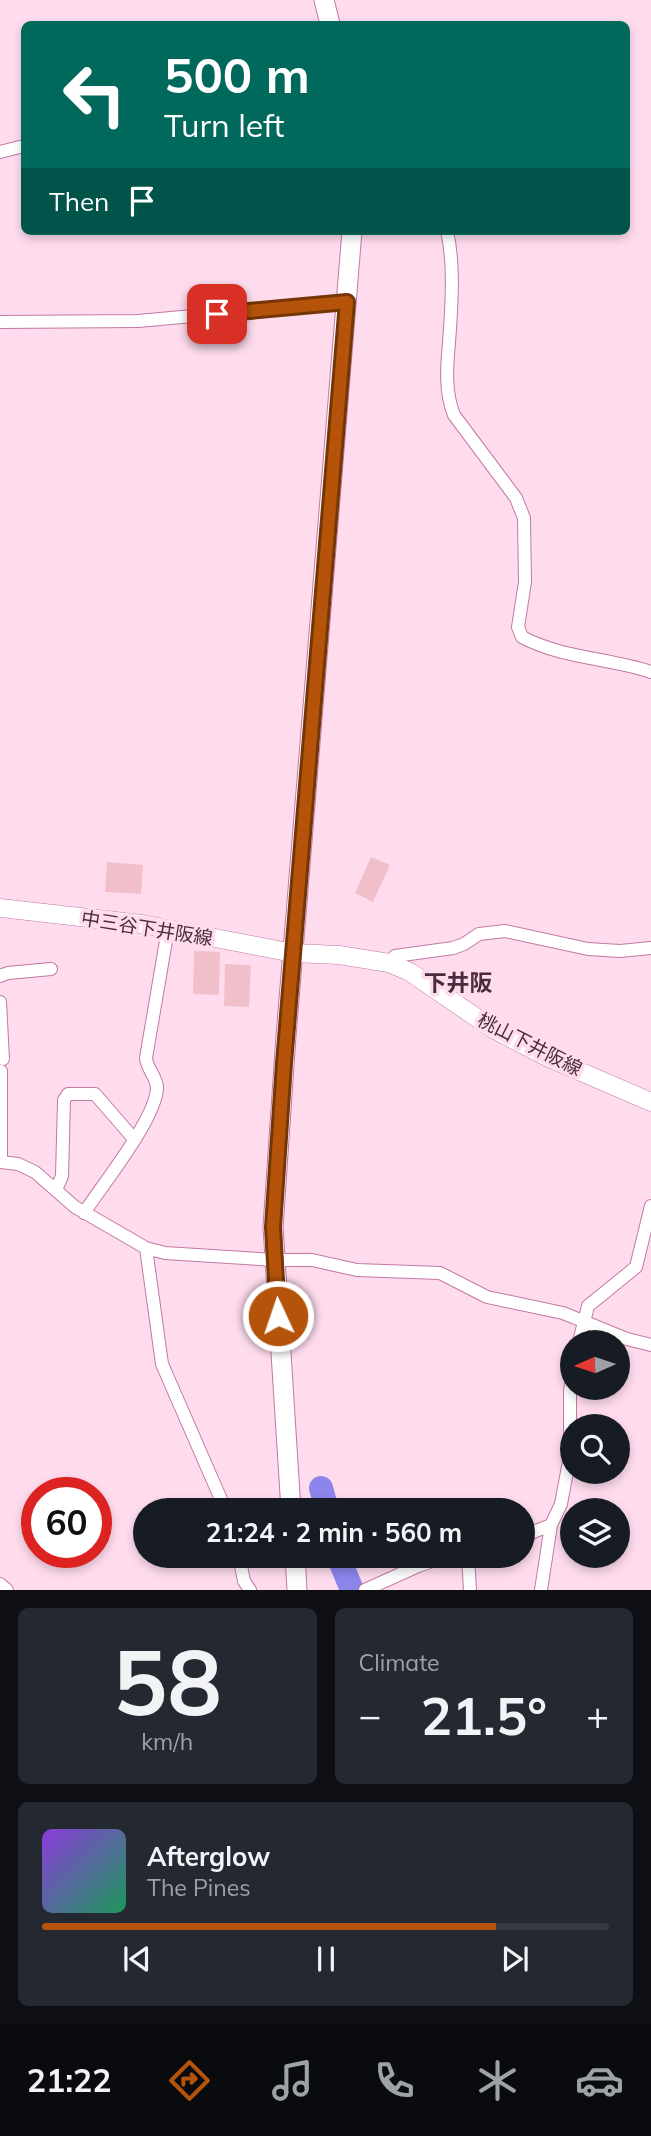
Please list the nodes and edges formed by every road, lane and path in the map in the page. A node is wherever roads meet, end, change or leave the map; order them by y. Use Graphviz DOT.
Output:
graph roads {
  1 [pos="324,0"];
  2 [pos="329,21"];
  3 [pos="0,146"];
  4 [pos="21,147"];
  5 [pos="0,152"];
  6 [pos="352,235"];
  7 [pos="447,235"];
  8 [pos="347,302"];
  9 [pos="0,322"];
  10 [pos="651,671"];
  11 [pos="0,908"];
  12 [pos="167,929"];
  13 [pos="651,948"];
  14 [pos="293,953"];
  15 [pos="388,963"];
  16 [pos="51,969"];
  17 [pos="0,976"];
  18 [pos="0,1002"];
  19 [pos="2,1065"];
  20 [pos="651,1102"];
  21 [pos="134,1139"];
  22 [pos="1,1162"];
  23 [pos="56,1190"];
  24 [pos="651,1206"];
  25 [pos="84,1213"];
  26 [pos="146,1248"];
  27 [pos="275,1260"];
  28 [pos="585,1321"];
  29 [pos="582,1330"];
  30 [pos="651,1345"];
  31 [pos="570,1400"];
  32 [pos="220,1498"];
  33 [pos="290,1498"];
  34 [pos="551,1525"];
  35 [pos="535,1531"];
  36 [pos="241,1568"];
  37 [pos="296,1568"];
  38 [pos="414,1568"];
  39 [pos="469,1568"];
  40 [pos="0,1584"];
  41 [pos="7,1590"];
  42 [pos="250,1590"];
  43 [pos="297,1590"];
  44 [pos="365,1590"];
  45 [pos="470,1590"];
  46 [pos="541,1590"];
  1 -- 2 [label="main road"];
  3 -- 5 [label="street"];
  4 -- 5 [label="street"];
  6 -- 8 [label="main road"];
  7 -- 10 [label="street"];
  8 -- 9 [label="street"];
  8 -- 14 [label="main road"];
  11 -- 12 [label="main road, 中三谷下井阪線"];
  12 -- 14 [label="main road, 中三谷下井阪線"];
  12 -- 21 [label="street"];
  13 -- 15 [label="street"];
  14 -- 15 [label="main road, 桃山下井阪線"];
  14 -- 27 [label="main road"];
  15 -- 20 [label="main road, 桃山下井阪線"];
  16 -- 17 [label="street"];
  18 -- 19 [label="street"];
  19 -- 22 [label="street"];
  21 -- 23 [label="street"];
  21 -- 25 [label="street"];
  22 -- 23 [label="street"];
  23 -- 25 [label="street"];
  24 -- 28 [label="street"];
  25 -- 26 [label="street"];
  26 -- 27 [label="street"];
  26 -- 32 [label="street"];
  27 -- 28 [label="street"];
  27 -- 33 [label="main road"];
  28 -- 29 [label="street"];
  28 -- 30 [label="street"];
  31 -- 34 [label="street"];
  34 -- 35 [label="street"];
  34 -- 46 [label="street"];
  36 -- 42 [label="street"];
  37 -- 43 [label="main road"];
  38 -- 44 [label="street"];
  39 -- 45 [label="street"];
  40 -- 41 [label="street"];
}
